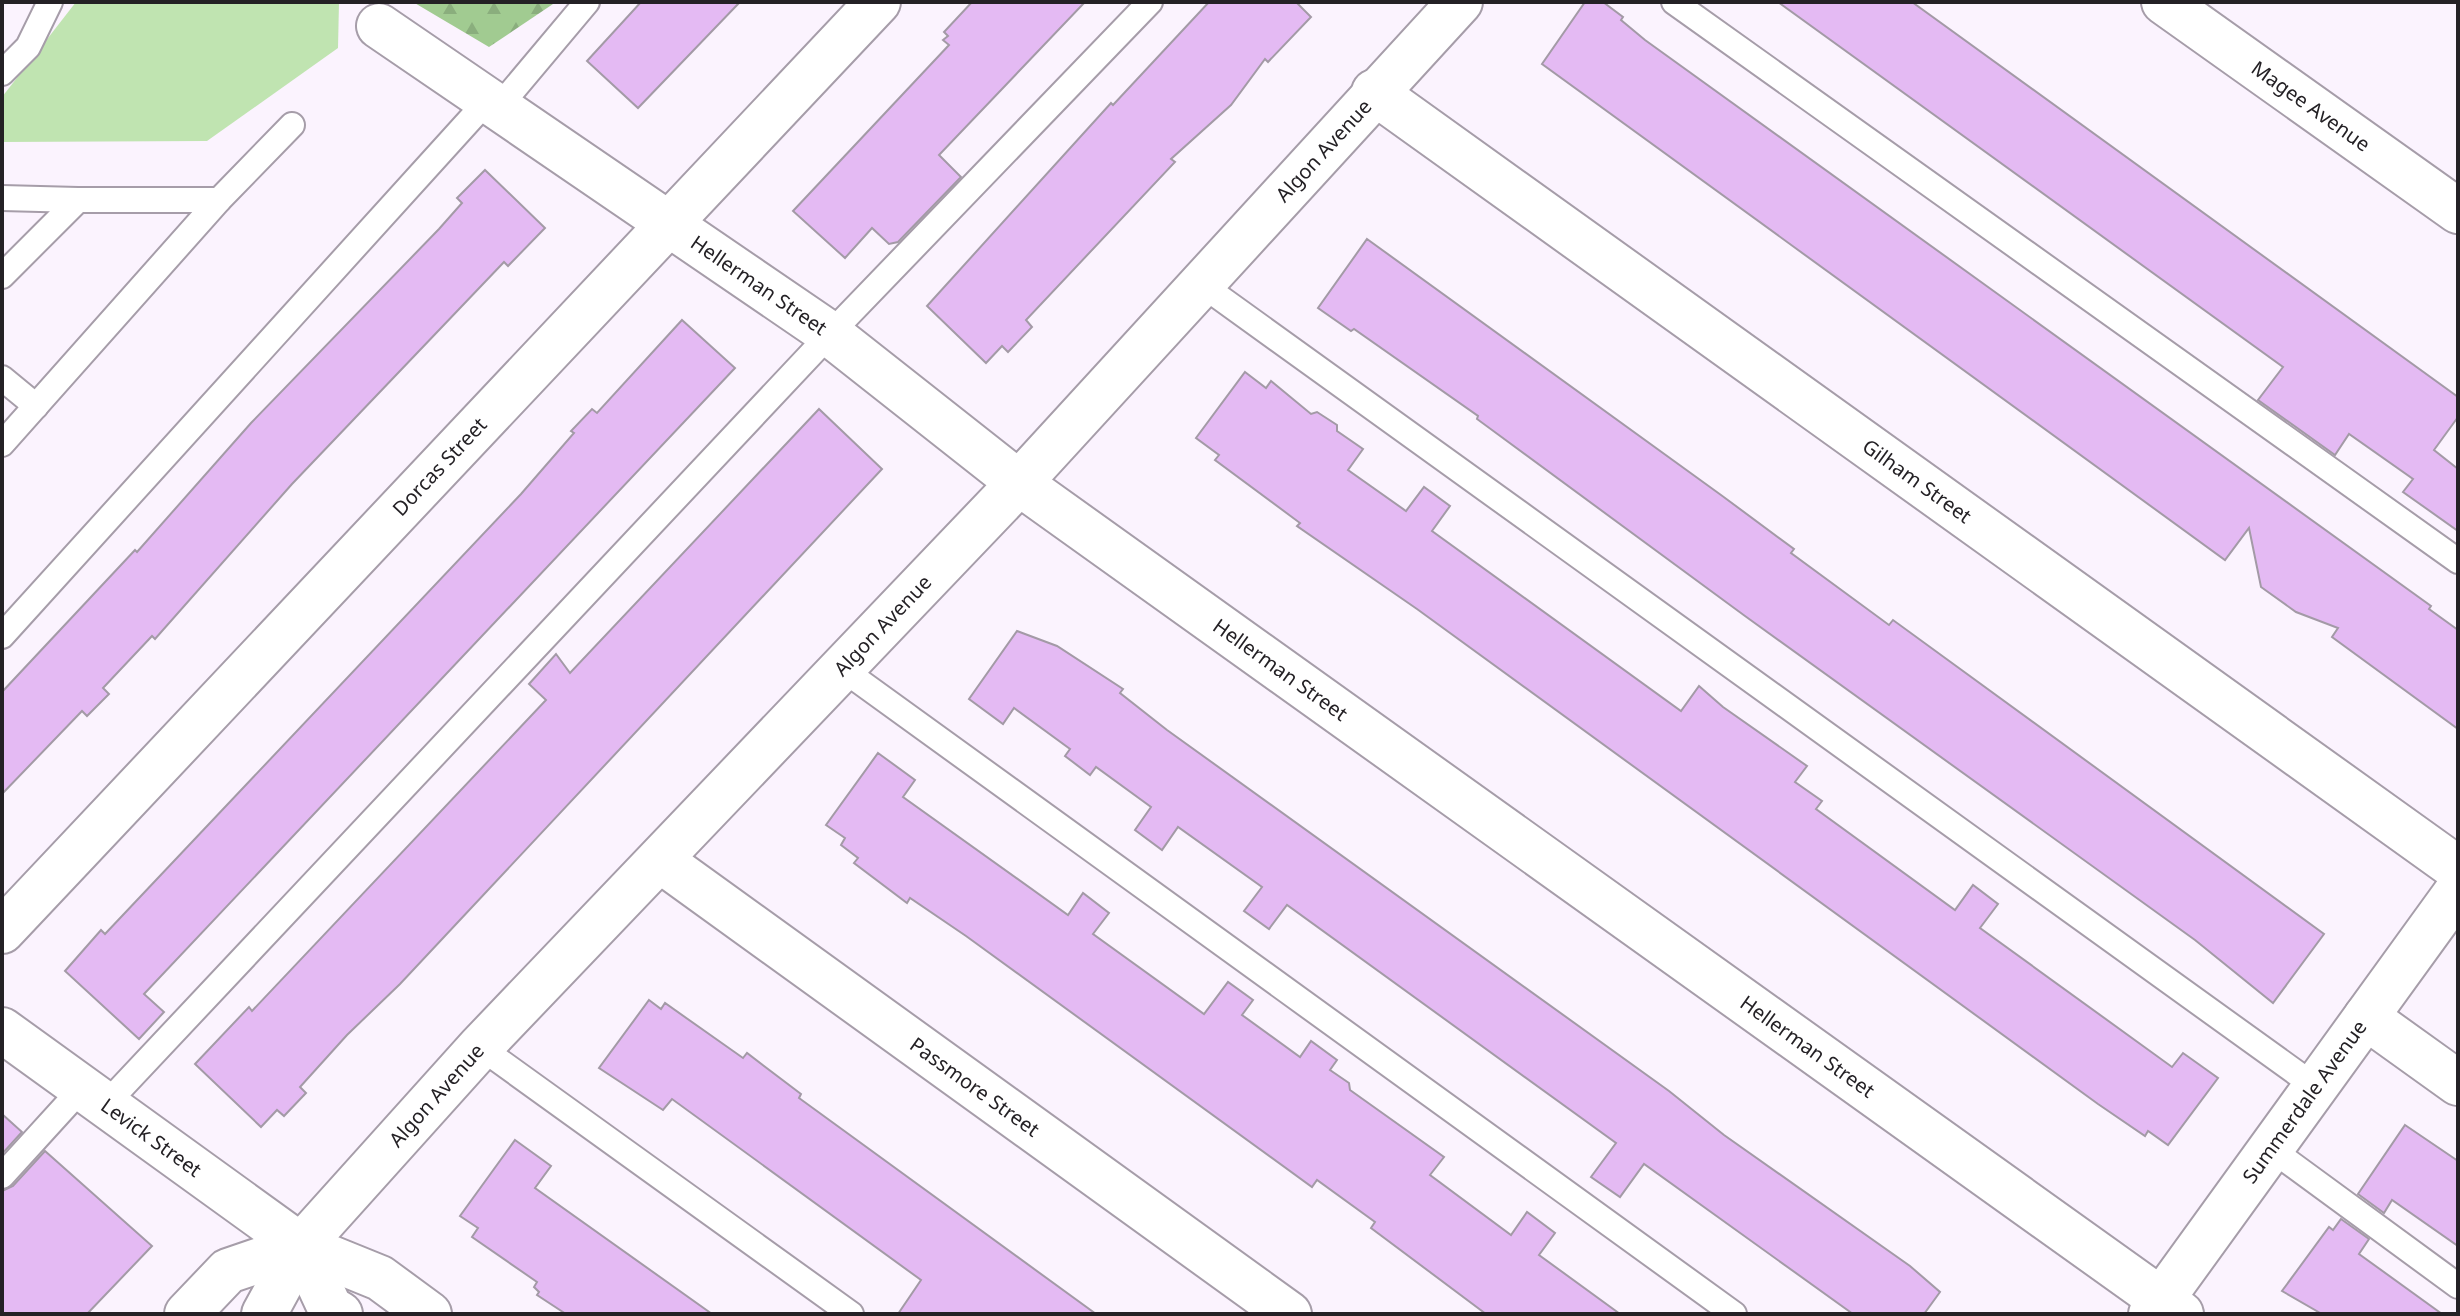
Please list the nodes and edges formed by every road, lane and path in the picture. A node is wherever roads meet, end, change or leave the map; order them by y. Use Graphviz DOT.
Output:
graph roads {
  1 [pos="50,2"];
  2 [pos="587,2"];
  3 [pos="878,2"];
  4 [pos="1150,2"];
  5 [pos="1460,2"];
  6 [pos="1674,2"];
  7 [pos="2164,2"];
  8 [pos="379,26"];
  9 [pos="2,73"];
  10 [pos="1374,92"];
  11 [pos="493,104"];
  12 [pos="292,125"];
  13 [pos="2,198"];
  14 [pos="78,200"];
  15 [pos="219,200"];
  16 [pos="2458,211"];
  17 [pos="669,224"];
  18 [pos="2,276"];
  19 [pos="1201,284"];
  20 [pos="830,334"];
  21 [pos="2,378"];
  22 [pos="36,406"];
  23 [pos="2,444"];
  24 [pos="1019,483"];
  25 [pos="2458,561"];
  26 [pos="2,636"];
  27 [pos="841,668"];
  28 [pos="660,860"];
  29 [pos="2458,869"];
  30 [pos="2458,890"];
  31 [pos="2,931"];
  32 [pos="2366,1017"];
  33 [pos="2,1030"];
  34 [pos="480,1047"];
  35 [pos="2458,1083"];
  36 [pos="2316,1087"];
  37 [pos="95,1096"];
  38 [pos="2271,1149"];
  39 [pos="2,1176"];
  40 [pos="301,1246"];
  41 [pos="2458,1286"];
  42 [pos="2164,1309"];
  43 [pos="187,1314"];
  44 [pos="264,1314"];
  45 [pos="340,1314"];
  46 [pos="429,1314"];
  47 [pos="851,1314"];
  48 [pos="1289,1314"];
  49 [pos="1734,1314"];
  1 -- 9 [label="lane"];
  2 -- 11 [label="lane"];
  3 -- 17 [label="street, Dorcas Street"];
  4 -- 20 [label="lane"];
  5 -- 10 [label="street, Algon Avenue"];
  6 -- 25 [label="lane"];
  7 -- 16 [label="street, Magee Avenue"];
  8 -- 11 [label="street, Hellerman Street"];
  10 -- 19 [label="street, Algon Avenue"];
  10 -- 29 [label="street, Gilham Street"];
  11 -- 17 [label="street, Hellerman Street"];
  11 -- 26 [label="lane"];
  12 -- 15 [label="lane"];
  13 -- 14 [label="lane"];
  14 -- 15 [label="lane"];
  14 -- 18 [label="lane"];
  15 -- 22 [label="lane"];
  17 -- 20 [label="street, Hellerman Street"];
  17 -- 31 [label="street, Dorcas Street"];
  19 -- 24 [label="street, Algon Avenue"];
  19 -- 36 [label="lane"];
  20 -- 24 [label="street, Hellerman Street"];
  20 -- 37 [label="lane"];
  21 -- 22 [label="lane"];
  22 -- 23 [label="lane"];
  24 -- 27 [label="street, Algon Avenue"];
  24 -- 42 [label="street, Hellerman Street"];
  27 -- 28 [label="street, Algon Avenue"];
  27 -- 49 [label="lane"];
  28 -- 34 [label="street, Algon Avenue"];
  28 -- 48 [label="street, Passmore Street"];
  30 -- 32 [label="street, Summerdale Avenue"];
  32 -- 35 [label="street"];
  32 -- 36 [label="street, Summerdale Avenue"];
  33 -- 37 [label="street, Levick Street"];
  34 -- 40 [label="street, Algon Avenue"];
  34 -- 47 [label="lane"];
  36 -- 38 [label="street, Summerdale Avenue"];
  37 -- 39 [label="lane"];
  37 -- 40 [label="street, Levick Street"];
  38 -- 41 [label="lane"];
  38 -- 42 [label="street, Summerdale Avenue"];
  40 -- 43 [label="street, Algon Avenue"];
  40 -- 44 [label="street, Algon Avenue"];
  40 -- 45 [label="street, Levick Street"];
  40 -- 46 [label="street, Levick Street"];
}
